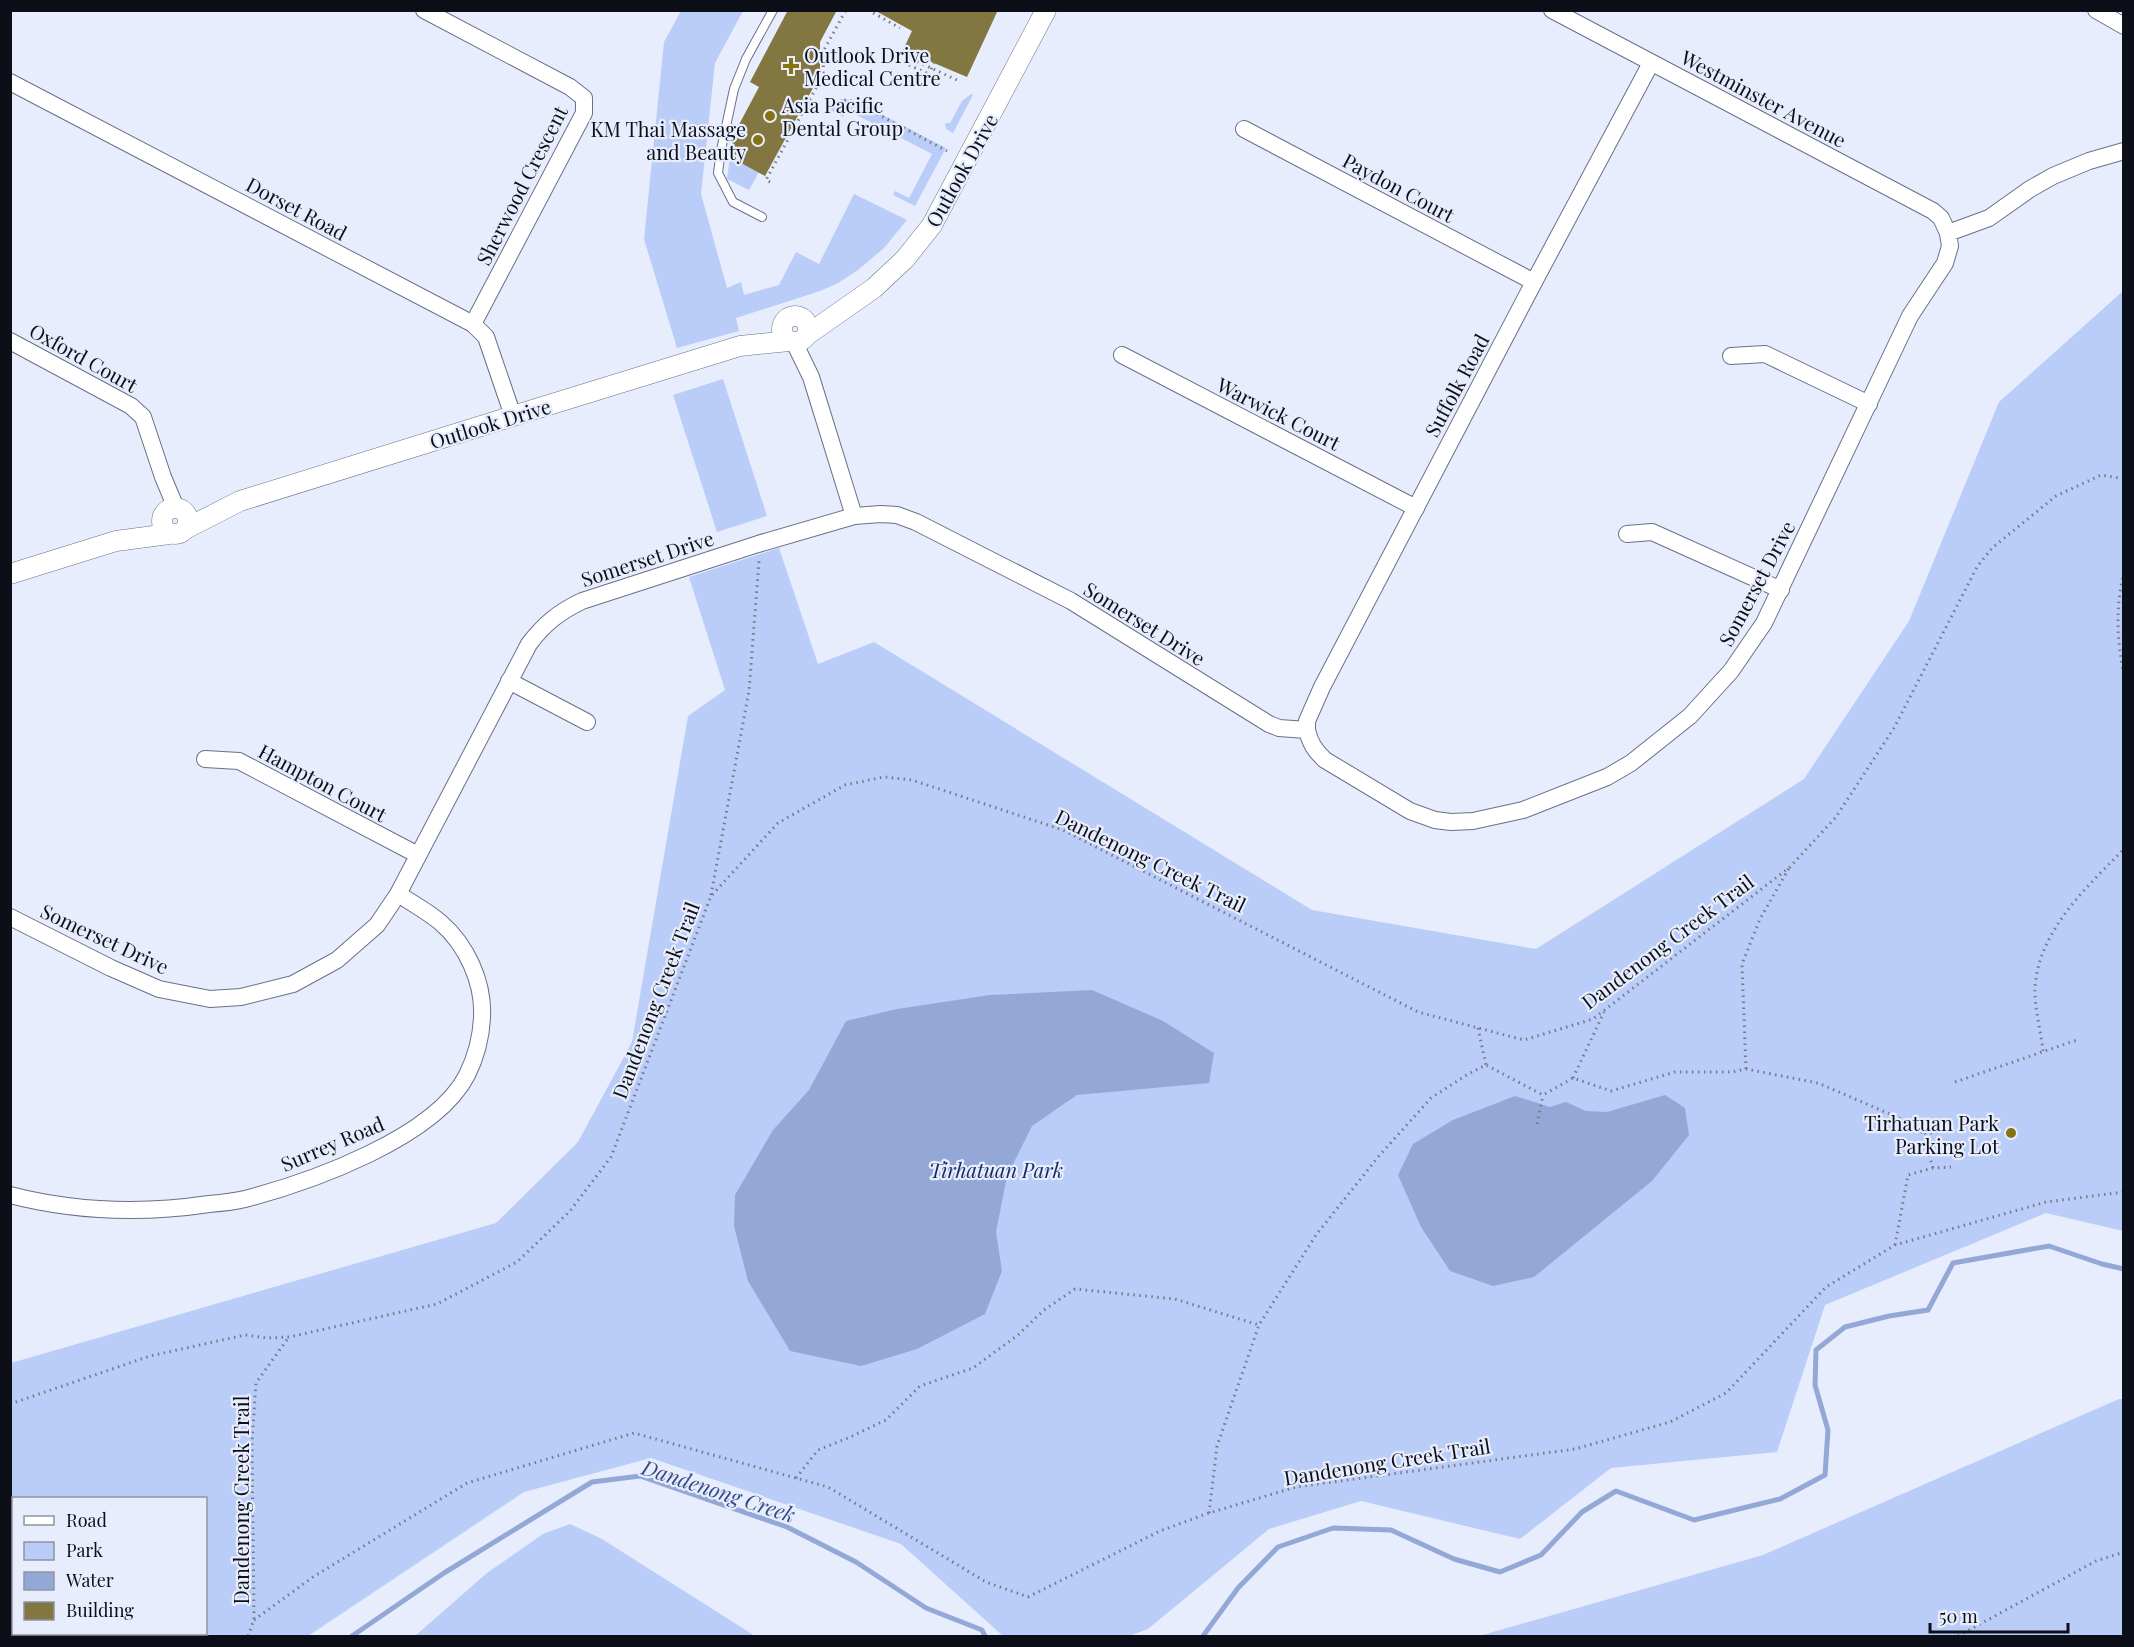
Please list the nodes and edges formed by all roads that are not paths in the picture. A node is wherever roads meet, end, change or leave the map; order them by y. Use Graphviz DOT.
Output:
graph roads {
  1 [pos="424,10"];
  2 [pos="773,10"];
  3 [pos="1046,10"];
  4 [pos="1552,10"];
  5 [pos="2096,10"];
  6 [pos="2124,26"];
  7 [pos="1651,63"];
  8 [pos="10,82"];
  9 [pos="1244,129"];
  10 [pos="2124,151"];
  11 [pos="762,217"];
  12 [pos="1948,233"];
  13 [pos="1534,282"];
  14 [pos="473,324"];
  15 [pos="796,333"];
  16 [pos="10,341"];
  17 [pos="1122,355"];
  18 [pos="1731,356"];
  19 [pos="1869,404"];
  20 [pos="513,416"];
  21 [pos="1416,508"];
  22 [pos="855,516"];
  23 [pos="174,518"];
  24 [pos="1627,534"];
  25 [pos="10,574"];
  26 [pos="1781,590"];
  27 [pos="509,681"];
  28 [pos="587,722"];
  29 [pos="1307,730"];
  30 [pos="205,759"];
  31 [pos="418,855"];
  32 [pos="398,894"];
  33 [pos="10,916"];
  34 [pos="10,1195"];
  1 -- 14 [label="street, Sherwood Crescent"];
  2 -- 11 [label="lane"];
  3 -- 15 [label="street, Outlook Drive"];
  4 -- 7 [label="street, Westminster Avenue"];
  5 -- 6 [label="street"];
  7 -- 12 [label="street, Westminster Avenue"];
  7 -- 13 [label="street, Suffolk Road"];
  8 -- 14 [label="street, Dorset Road"];
  9 -- 13 [label="street, Paydon Court"];
  10 -- 12 [label="street"];
  12 -- 19 [label="street, Somerset Drive"];
  13 -- 21 [label="street, Suffolk Road"];
  14 -- 20 [label="street, Dorset Road"];
  15 -- 20 [label="street, Outlook Drive"];
  15 -- 22 [label="street"];
  16 -- 23 [label="street, Oxford Court"];
  17 -- 21 [label="street, Warwick Court"];
  18 -- 19 [label="street"];
  19 -- 26 [label="street, Somerset Drive"];
  20 -- 23 [label="street, Outlook Drive"];
  21 -- 29 [label="street, Suffolk Road"];
  22 -- 27 [label="street, Somerset Drive"];
  22 -- 29 [label="street, Somerset Drive"];
  23 -- 25 [label="street, Outlook Drive"];
  24 -- 26 [label="street"];
  26 -- 29 [label="street, Somerset Drive"];
  27 -- 28 [label="street"];
  27 -- 31 [label="street, Somerset Drive"];
  30 -- 31 [label="street, Hampton Court"];
  31 -- 32 [label="street, Somerset Drive"];
  32 -- 33 [label="street, Somerset Drive"];
  32 -- 34 [label="street, Surrey Road"];
}
